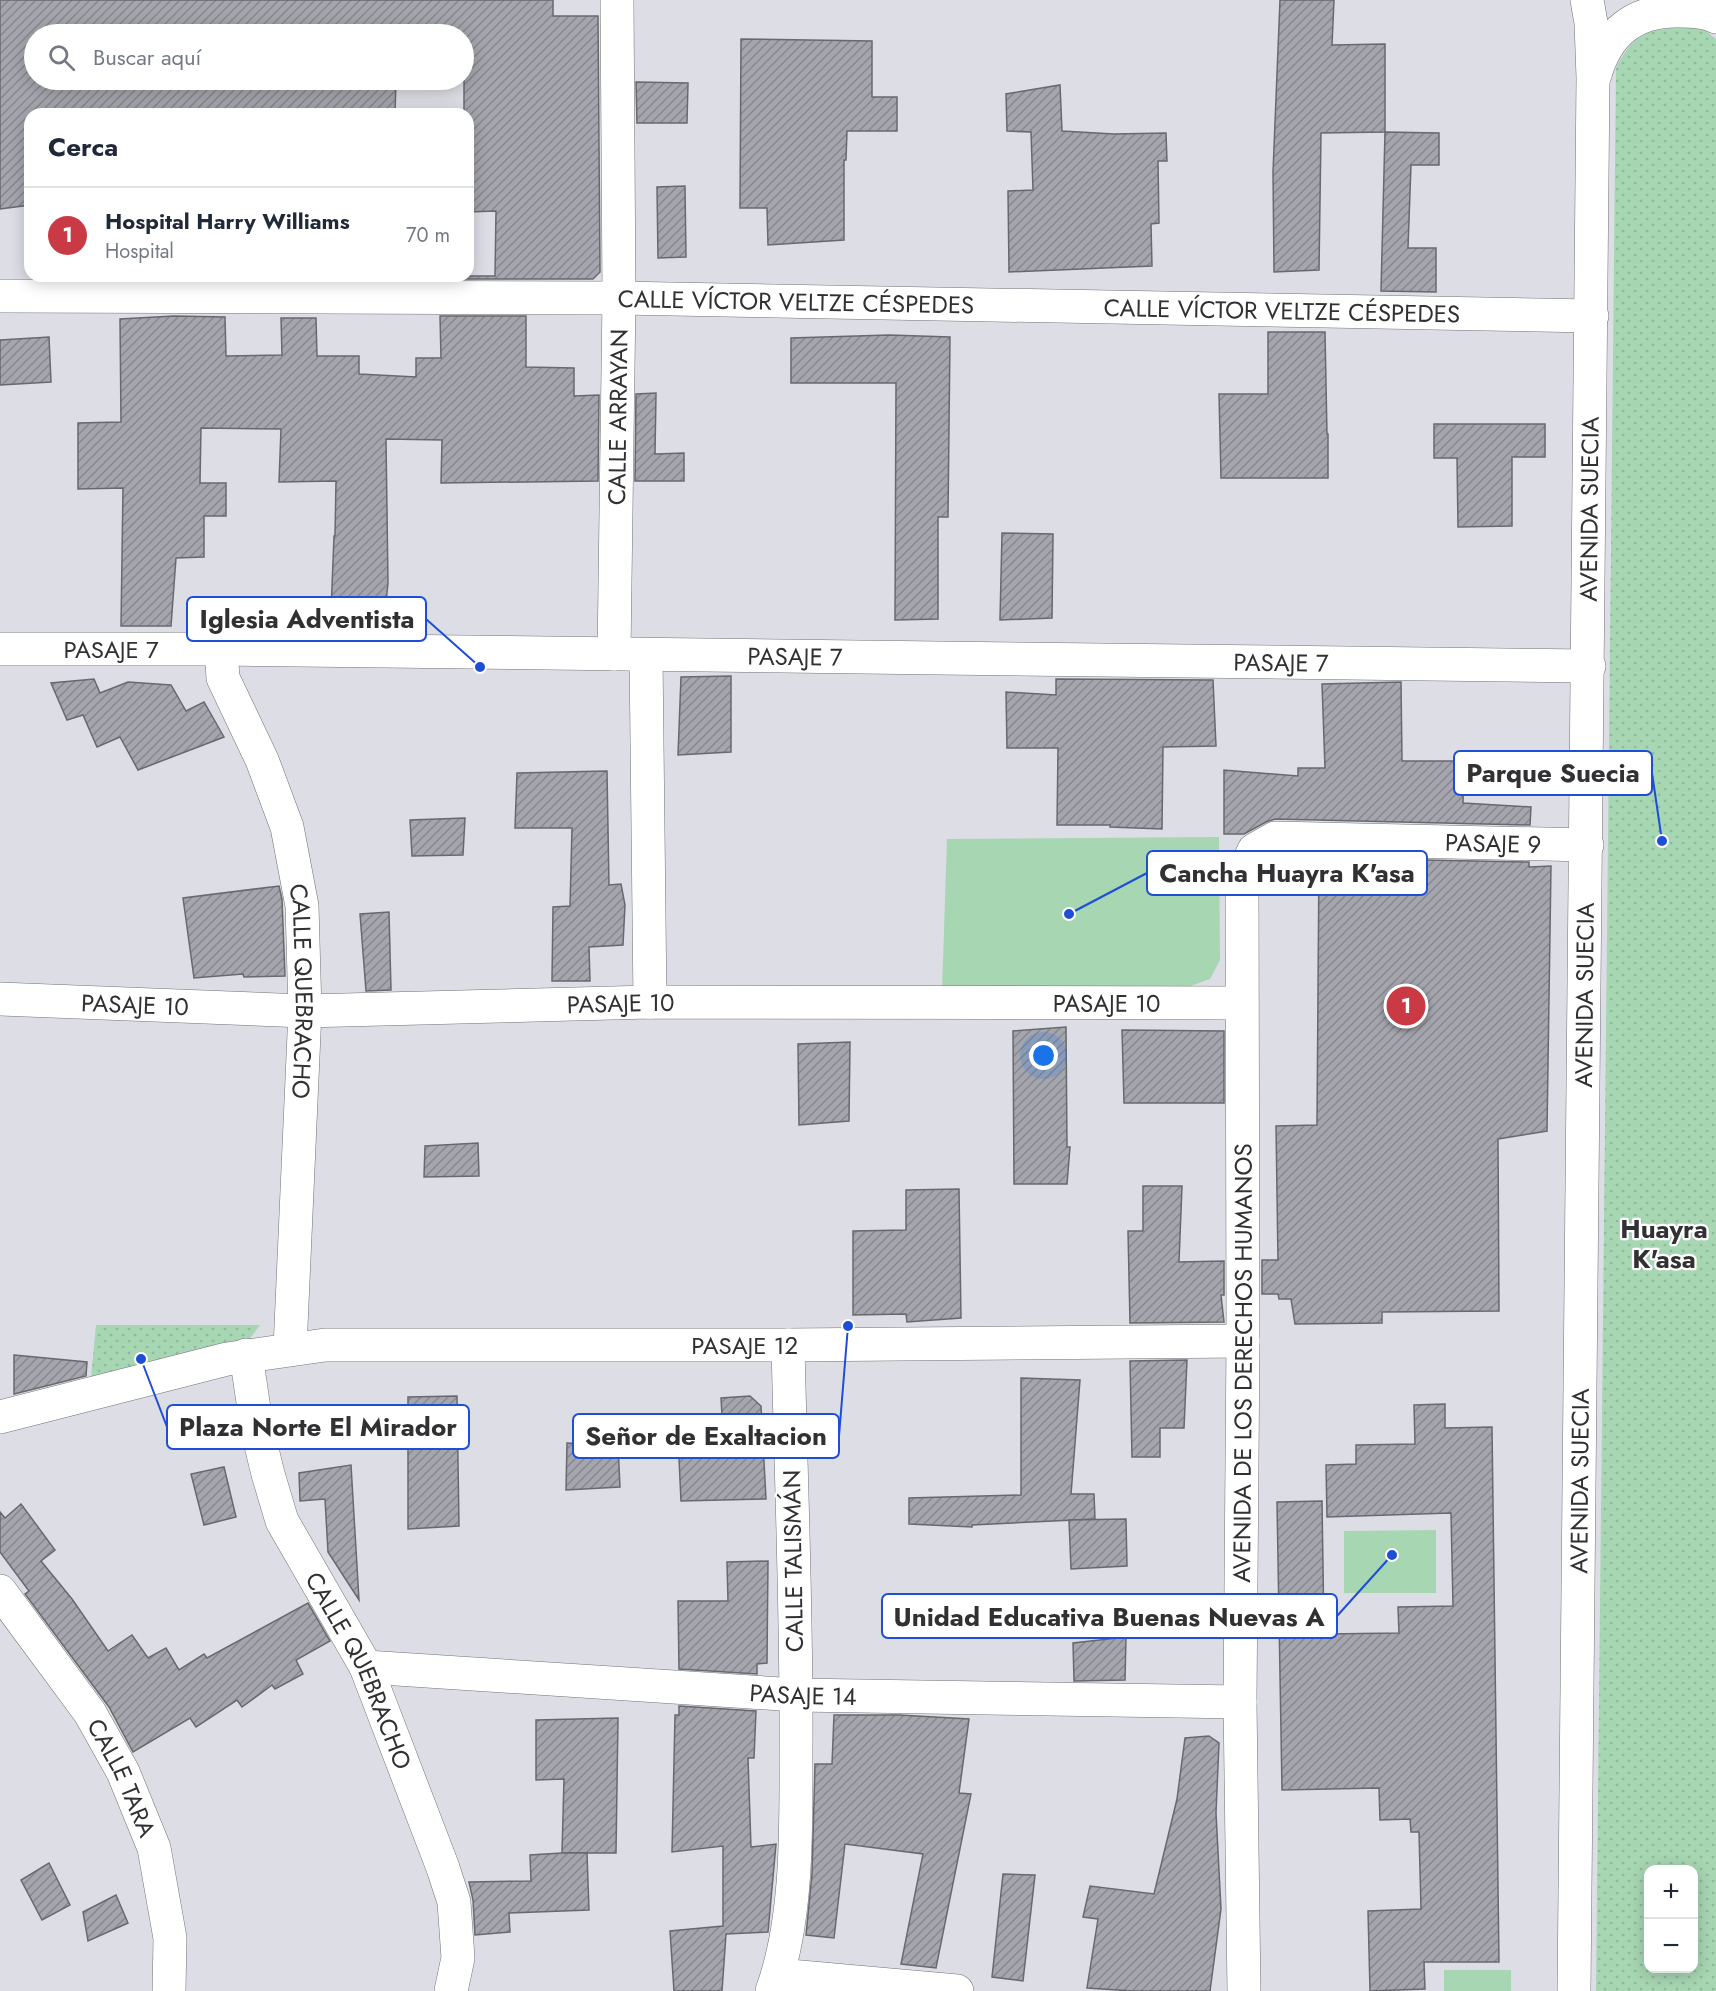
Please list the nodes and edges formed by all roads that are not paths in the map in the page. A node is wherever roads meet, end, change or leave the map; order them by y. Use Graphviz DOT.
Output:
graph roads {
  1 [pos="617,0"];
  2 [pos="1587,0"];
  3 [pos="1716,16"];
  4 [pos="1593,78"];
  5 [pos="0,296"];
  6 [pos="619,298"];
  7 [pos="1592,316"];
  8 [pos="0,649"];
  9 [pos="221,649"];
  10 [pos="630,654"];
  11 [pos="1589,666"];
  12 [pos="1587,845"];
  13 [pos="1242,877"];
  14 [pos="0,999"];
  15 [pos="650,1002"];
  16 [pos="1241,1003"];
  17 [pos="305,1011"];
  18 [pos="1243,1341"];
  19 [pos="788,1345"];
  20 [pos="290,1349"];
  21 [pos="246,1355"];
  22 [pos="0,1417"];
  23 [pos="0,1591"];
  24 [pos="366,1667"];
  25 [pos="797,1695"];
  26 [pos="1240,1702"];
  27 [pos="775,1983"];
  28 [pos="169,1991"];
  29 [pos="451,1991"];
  30 [pos="957,1991"];
  31 [pos="1244,1991"];
  32 [pos="1574,1991"];
  1 -- 6 [label="street, CALLE ARRAYAN"];
  2 -- 4 [label="street, AVENIDA SUECIA"];
  3 -- 4 [label="street"];
  4 -- 7 [label="street, AVENIDA SUECIA"];
  5 -- 6 [label="street, CALLE VÍCTOR VELTZE CÉSPEDES"];
  6 -- 7 [label="street, CALLE VÍCTOR VELTZE CÉSPEDES"];
  6 -- 10 [label="street, CALLE ARRAYAN"];
  7 -- 11 [label="street, AVENIDA SUECIA"];
  8 -- 9 [label="street, PASAJE 7"];
  9 -- 10 [label="street, PASAJE 7"];
  9 -- 17 [label="street, CALLE QUEBRACHO"];
  10 -- 11 [label="street, PASAJE 7"];
  10 -- 15 [label="street, CALLE ARRAYAN"];
  11 -- 12 [label="street, AVENIDA SUECIA"];
  12 -- 13 [label="street, PASAJE 9"];
  12 -- 32 [label="street, AVENIDA SUECIA"];
  13 -- 16 [label="street, AVENIDA DE LOS DERECHOS HUMANOS"];
  14 -- 17 [label="street, PASAJE 10"];
  15 -- 16 [label="street, PASAJE 10"];
  15 -- 17 [label="street, PASAJE 10"];
  16 -- 18 [label="street, AVENIDA DE LOS DERECHOS HUMANOS"];
  17 -- 20 [label="street, CALLE QUEBRACHO"];
  18 -- 19 [label="street, PASAJE 12"];
  18 -- 26 [label="street, AVENIDA DE LOS DERECHOS HUMANOS"];
  19 -- 20 [label="street, PASAJE 12"];
  19 -- 25 [label="street, CALLE TALISMÁN"];
  20 -- 21 [label="street, PASAJE 12"];
  21 -- 22 [label="street, PASAJE 12"];
  21 -- 24 [label="street, CALLE QUEBRACHO"];
  23 -- 28 [label="street, CALLE TARA"];
  24 -- 25 [label="street, PASAJE 14"];
  24 -- 29 [label="street, CALLE QUEBRACHO"];
  25 -- 26 [label="street, PASAJE 14"];
  25 -- 27 [label="street, CALLE TALISMÁN"];
  26 -- 31 [label="street, AVENIDA DE LOS DERECHOS HUMANOS"];
  27 -- 30 [label="street"];
}
